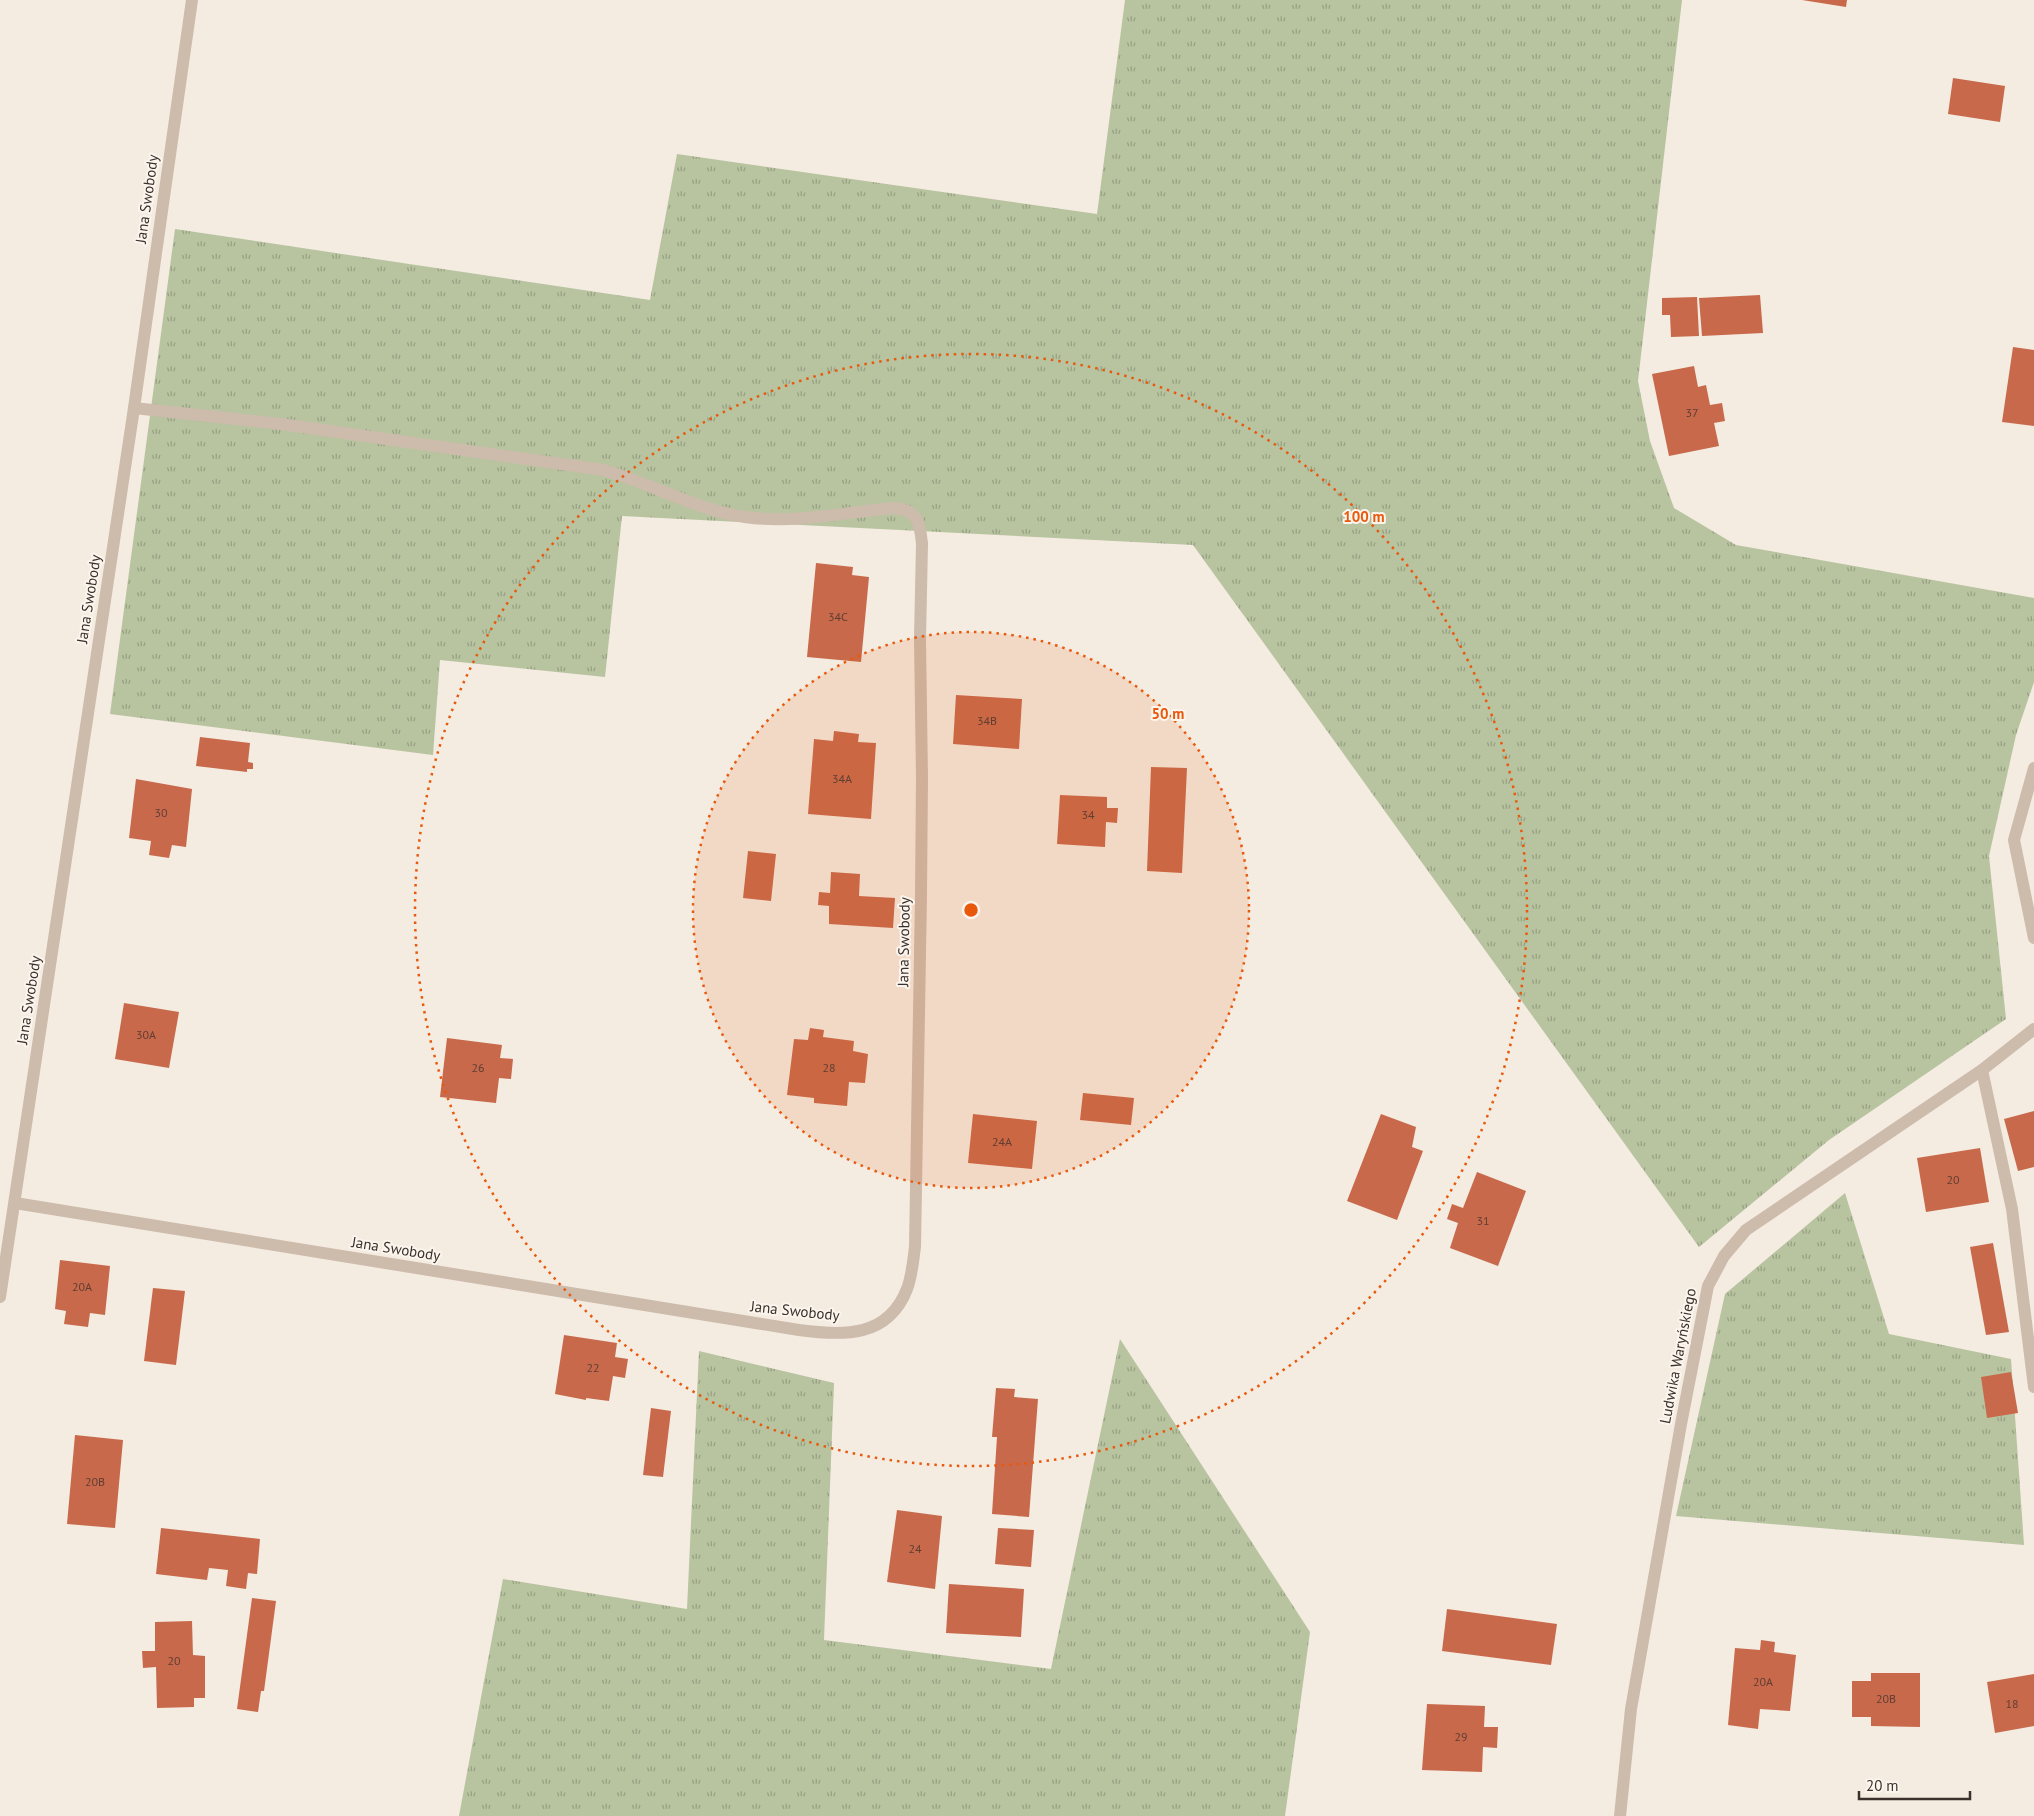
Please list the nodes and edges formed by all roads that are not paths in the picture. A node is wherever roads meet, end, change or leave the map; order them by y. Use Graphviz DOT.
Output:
graph roads {
  1 [pos="192,0"];
  2 [pos="134,408"];
  3 [pos="2034,768"];
  4 [pos="2034,938"];
  5 [pos="2034,1029"];
  6 [pos="1982,1070"];
  7 [pos="15,1203"];
  8 [pos="0,1297"];
  9 [pos="2034,1387"];
  10 [pos="1620,1816"];
  1 -- 2 [label="street, Jana Swobody"];
  2 -- 7 [label="street, Jana Swobody"];
  2 -- 7 [label="street, Jana Swobody"];
  3 -- 4 [label="street"];
  5 -- 6 [label="street, Ludwika Waryńskiego"];
  6 -- 9 [label="street"];
  6 -- 10 [label="street, Ludwika Waryńskiego"];
  7 -- 8 [label="street, Jana Swobody"];
}
